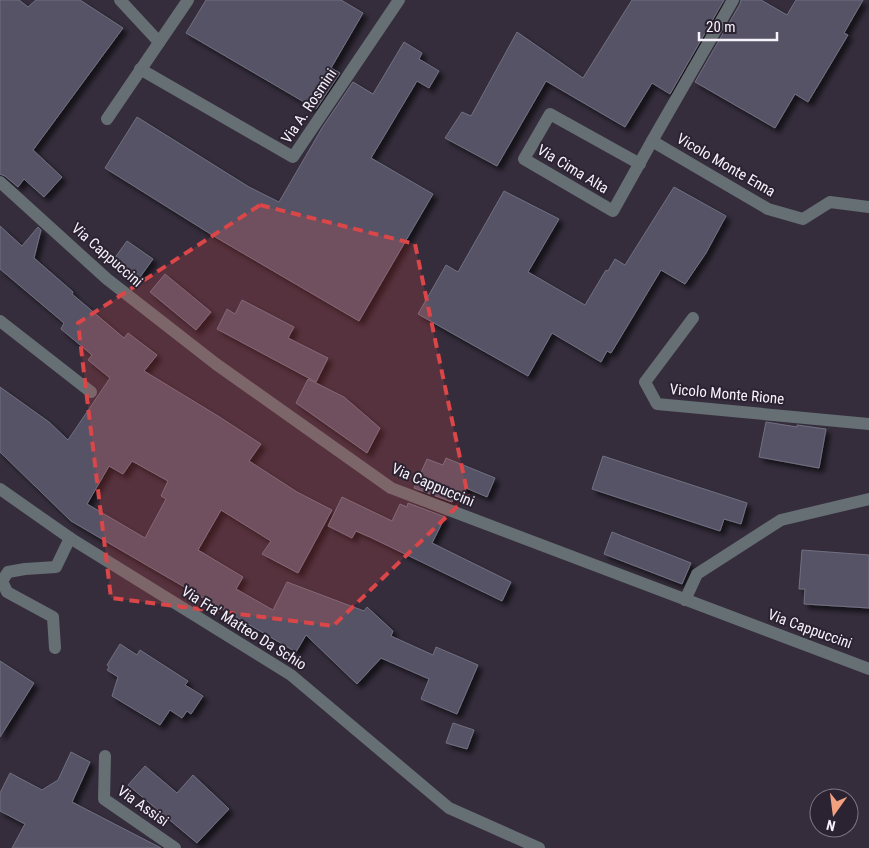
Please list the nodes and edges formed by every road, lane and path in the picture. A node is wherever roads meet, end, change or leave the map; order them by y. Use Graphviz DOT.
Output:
graph roads {
  1 [pos="120,0"];
  2 [pos="188,0"];
  3 [pos="399,0"];
  4 [pos="732,0"];
  5 [pos="160,42"];
  6 [pos="140,69"];
  7 [pos="107,119"];
  8 [pos="652,141"];
  9 [pos="640,164"];
  10 [pos="0,182"];
  11 [pos="869,207"];
  12 [pos="693,318"];
  13 [pos="0,321"];
  14 [pos="91,392"];
  15 [pos="869,424"];
  16 [pos="0,489"];
  17 [pos="869,499"];
  18 [pos="70,538"];
  19 [pos="685,600"];
  20 [pos="55,648"];
  21 [pos="869,669"];
  22 [pos="105,756"];
  23 [pos="175,848"];
  24 [pos="539,848"];
  1 -- 5 [label="street"];
  2 -- 5 [label="street"];
  3 -- 6 [label="street, Via A. Rosmini"];
  4 -- 8 [label="street, Via Cima Alta"];
  5 -- 6 [label="street"];
  6 -- 7 [label="street"];
  8 -- 9 [label="street, Via Cima Alta"];
  8 -- 11 [label="street, Vicolo Monte Enna"];
  9 -- 9 [label="street, Via Cima Alta"];
  10 -- 19 [label="street, Via Cappuccini"];
  12 -- 15 [label="street, Vicolo Monte Rione"];
  13 -- 14 [label="street"];
  16 -- 18 [label="street, Via Fra' Matteo Da Schio"];
  17 -- 19 [label="street"];
  18 -- 20 [label="street"];
  18 -- 24 [label="street, Via Fra' Matteo Da Schio"];
  19 -- 21 [label="street, Via Cappuccini"];
  22 -- 23 [label="street, Via Assisi"];
}
